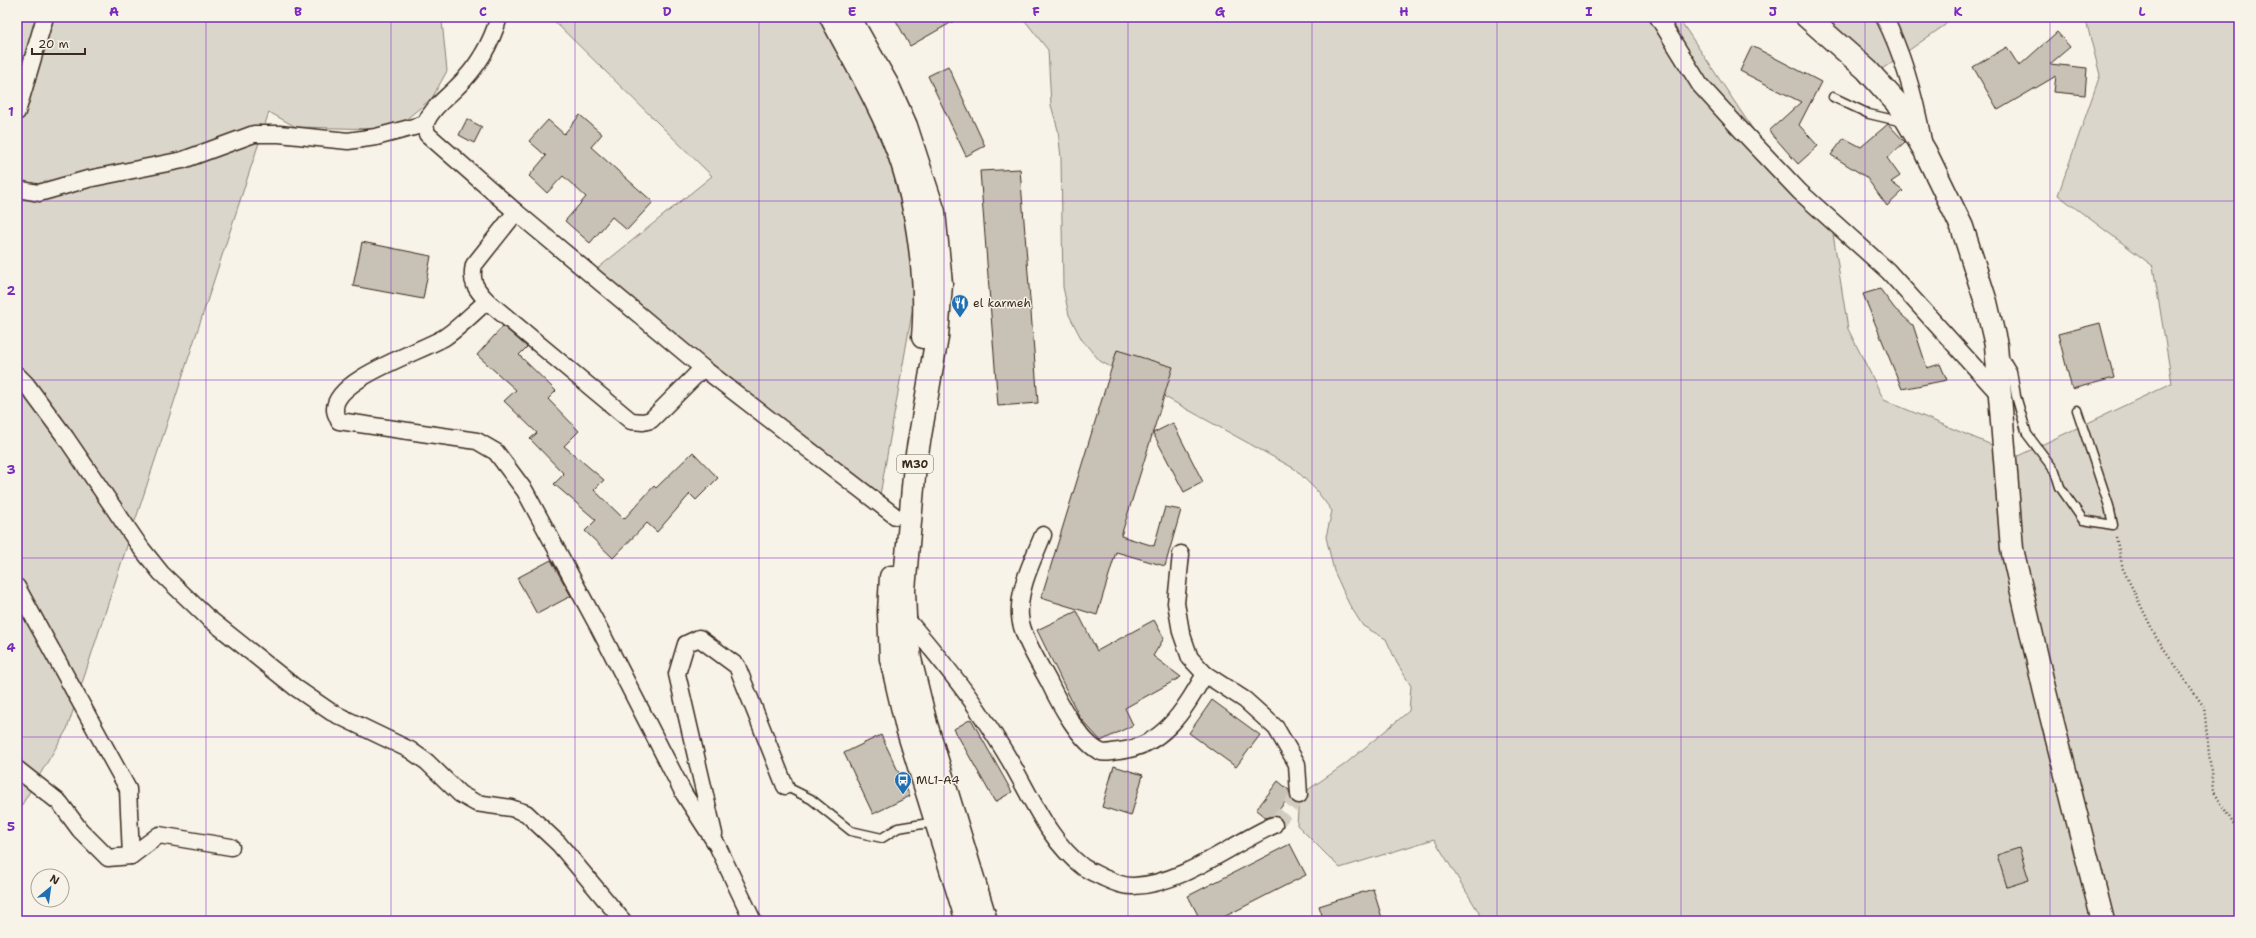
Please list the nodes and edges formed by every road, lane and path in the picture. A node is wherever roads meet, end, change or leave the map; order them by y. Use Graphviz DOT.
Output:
graph roads {
  1 [pos="45,17"];
  2 [pos="499,17"];
  3 [pos="831,17"];
  4 [pos="849,17"];
  5 [pos="1658,17"];
  6 [pos="1807,17"];
  7 [pos="1884,17"];
  8 [pos="1833,97"];
  9 [pos="17,112"];
  10 [pos="1909,123"];
  11 [pos="424,124"];
  12 [pos="1926,151"];
  13 [pos="17,189"];
  14 [pos="516,212"];
  15 [pos="488,301"];
  16 [pos="1997,358"];
  17 [pos="703,368"];
  18 [pos="17,375"];
  19 [pos="1998,393"];
  20 [pos="2076,410"];
  21 [pos="895,516"];
  22 [pos="2113,525"];
  23 [pos="1043,535"];
  24 [pos="1181,554"];
  25 [pos="17,587"];
  26 [pos="905,617"];
  27 [pos="1205,674"];
  28 [pos="17,769"];
  29 [pos="785,786"];
  30 [pos="1299,795"];
  31 [pos="936,822"];
  32 [pos="1274,825"];
  33 [pos="2234,825"];
  34 [pos="717,845"];
  35 [pos="231,847"];
  36 [pos="131,856"];
  37 [pos="623,921"];
  38 [pos="753,921"];
  39 [pos="967,921"];
  40 [pos="986,921"];
  41 [pos="2103,921"];
  1 -- 9 [label="street"];
  2 -- 11 [label="street"];
  3 -- 21 [label="main road, M30"];
  4 -- 26 [label="main road, M30"];
  5 -- 19 [label="street"];
  6 -- 10 [label="main road"];
  7 -- 12 [label="street"];
  8 -- 10 [label="lane"];
  10 -- 12 [label="main road"];
  11 -- 13 [label="street"];
  11 -- 14 [label="street"];
  12 -- 16 [label="main road"];
  14 -- 15 [label="street"];
  14 -- 17 [label="street"];
  15 -- 17 [label="street"];
  15 -- 34 [label="street"];
  16 -- 19 [label="main road"];
  16 -- 22 [label="lane"];
  17 -- 21 [label="street"];
  18 -- 37 [label="street"];
  19 -- 41 [label="main road"];
  20 -- 22 [label="lane"];
  21 -- 31 [label="main road, M30"];
  22 -- 33 [label="path"];
  23 -- 27 [label="street"];
  24 -- 27 [label="street"];
  25 -- 36 [label="street"];
  26 -- 32 [label="street"];
  26 -- 40 [label="main road, M30"];
  27 -- 30 [label="street"];
  28 -- 36 [label="street"];
  29 -- 31 [label="lane"];
  29 -- 34 [label="street"];
  31 -- 39 [label="main road, M30"];
  34 -- 38 [label="street"];
  35 -- 36 [label="street"];
}
